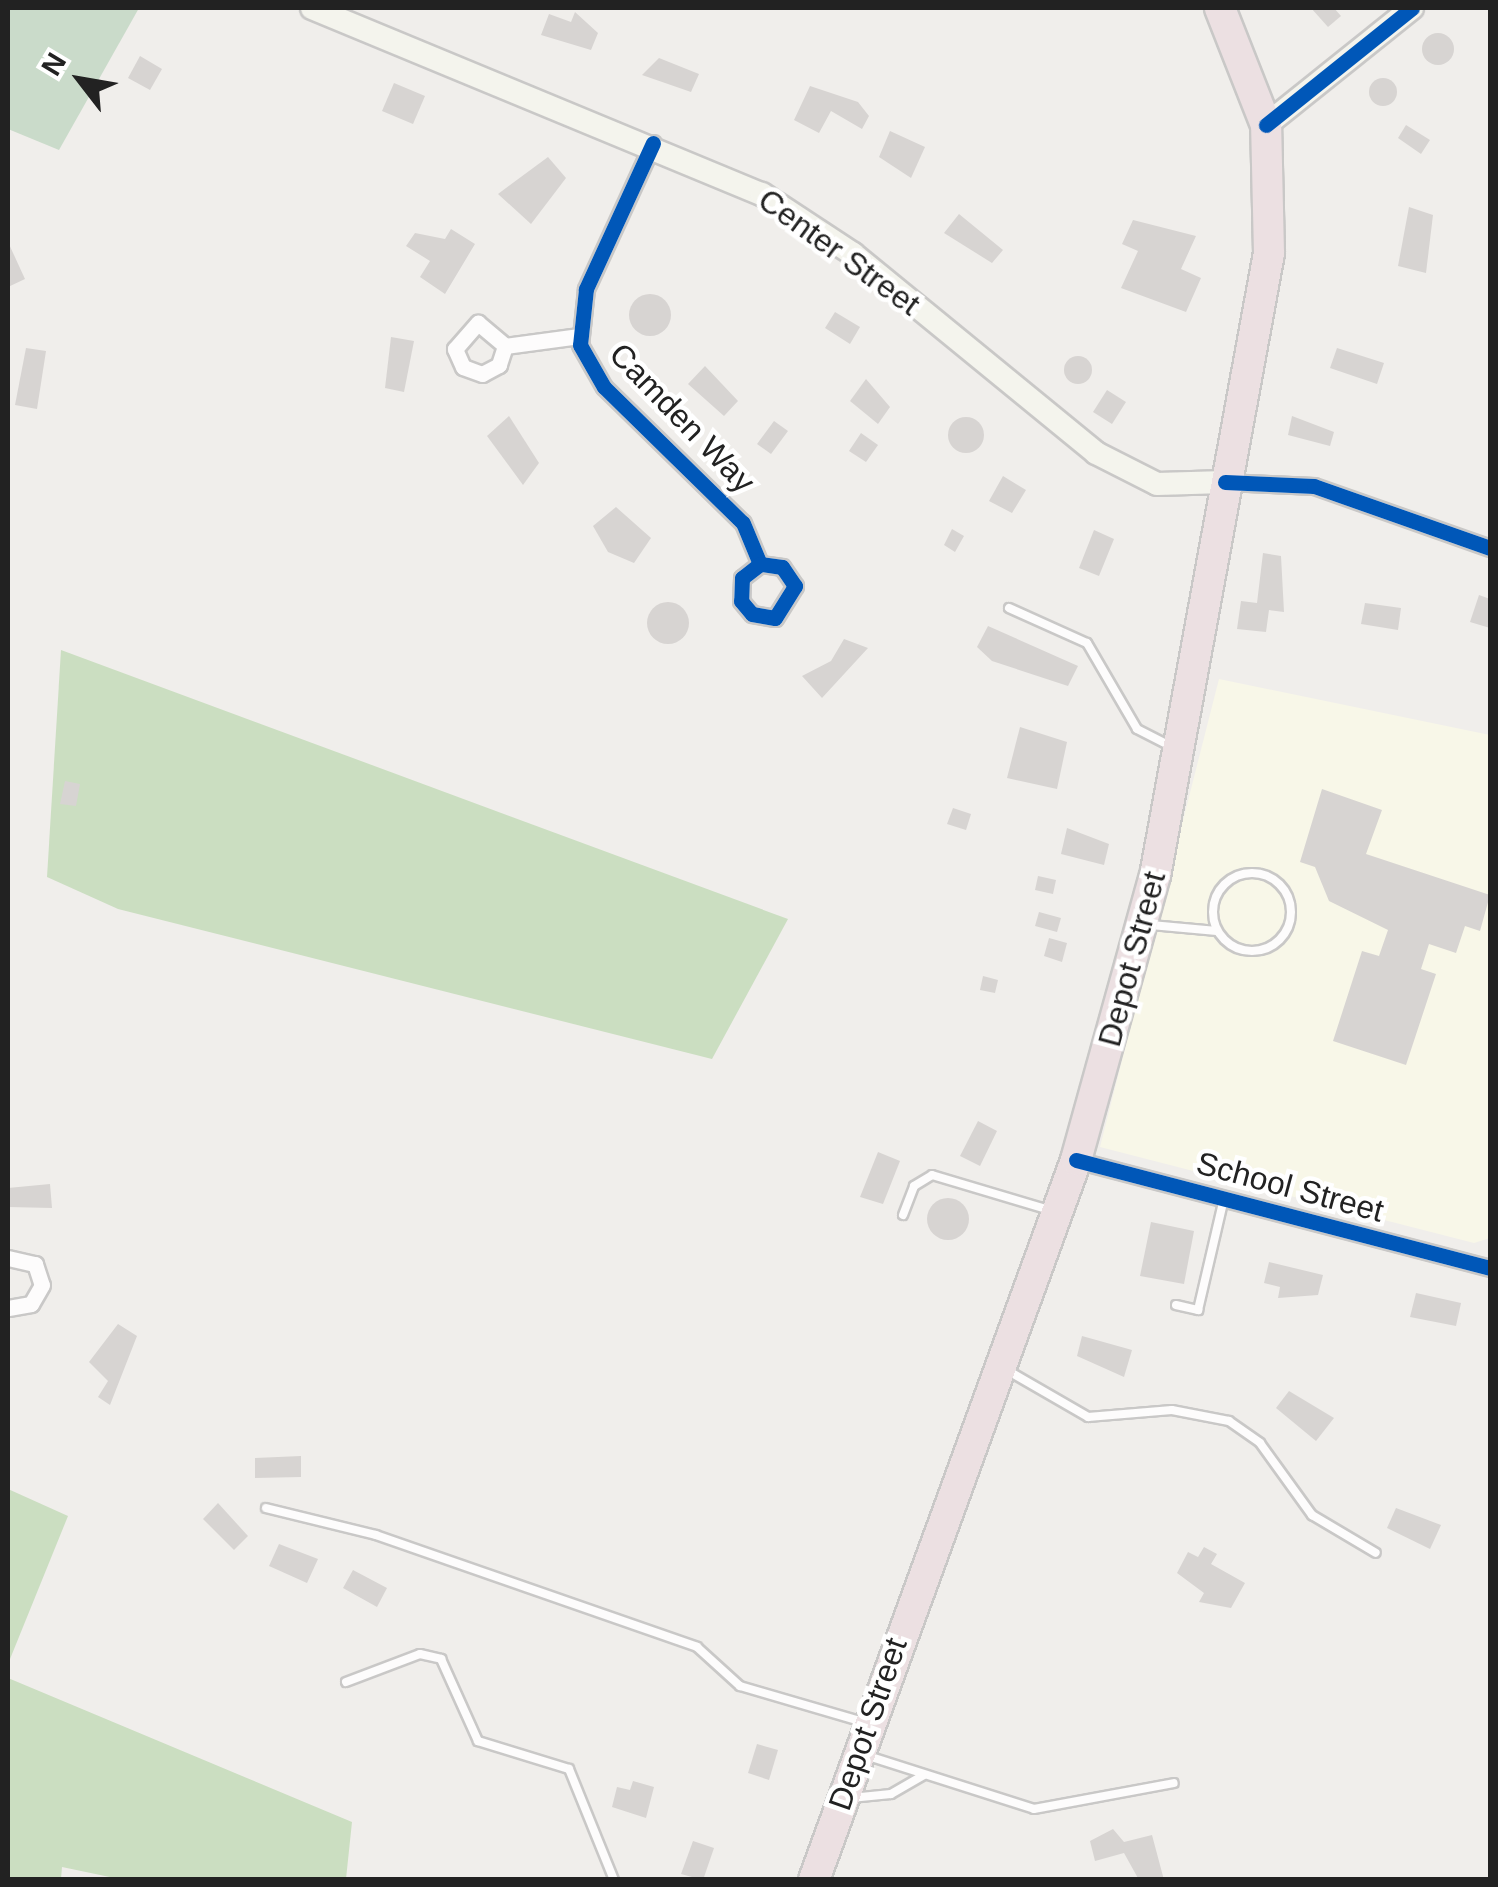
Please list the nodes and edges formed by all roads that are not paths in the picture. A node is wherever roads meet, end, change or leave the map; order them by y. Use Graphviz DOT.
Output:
graph roads {
  1 [pos="312,8"];
  2 [pos="1220,8"];
  3 [pos="1412,8"];
  4 [pos="1266,125"];
  5 [pos="652,142"];
  6 [pos="579,336"];
  7 [pos="506,346"];
  8 [pos="1225,482"];
  9 [pos="1490,548"];
  10 [pos="760,564"];
  11 [pos="1009,608"];
  12 [pos="1182,749"];
  13 [pos="1141,925"];
  14 [pos="1217,931"];
  15 [pos="1076,1160"];
  16 [pos="1224,1198"];
  17 [pos="1057,1212"];
  18 [pos="903,1215"];
  19 [pos="8,1258"];
  20 [pos="1490,1268"];
  21 [pos="1176,1305"];
  22 [pos="8,1308"];
  23 [pos="1002,1366"];
  24 [pos="266,1508"];
  25 [pos="1376,1553"];
  26 [pos="346,1682"];
  27 [pos="868,1723"];
  28 [pos="857,1752"];
  29 [pos="924,1775"];
  30 [pos="1174,1783"];
  31 [pos="841,1798"];
  32 [pos="614,1880"];
  33 [pos="814,1880"];
  1 -- 5 [label="main road, Center Street"];
  2 -- 4 [label="highway, Depot Street"];
  3 -- 4 [label="main road"];
  4 -- 8 [label="highway, Depot Street"];
  5 -- 6 [label="street, Camden Way"];
  5 -- 8 [label="main road, Center Street"];
  6 -- 7 [label="street"];
  6 -- 10 [label="street, Camden Way"];
  8 -- 9 [label="street"];
  8 -- 12 [label="highway, Depot Street"];
  11 -- 12 [label="lane"];
  12 -- 13 [label="highway, Depot Street"];
  13 -- 14 [label="lane"];
  13 -- 15 [label="highway, Depot Street"];
  14 -- 14 [label="lane"];
  15 -- 16 [label="street, School Street"];
  15 -- 17 [label="highway, Depot Street"];
  16 -- 20 [label="street, School Street"];
  16 -- 21 [label="lane"];
  17 -- 18 [label="lane"];
  17 -- 23 [label="highway, Depot Street"];
  19 -- 22 [label="street"];
  23 -- 25 [label="lane"];
  23 -- 27 [label="highway, Depot Street"];
  24 -- 27 [label="lane"];
  26 -- 32 [label="lane"];
  27 -- 28 [label="highway, Depot Street"];
  28 -- 29 [label="lane"];
  28 -- 31 [label="highway, Depot Street"];
  29 -- 30 [label="lane"];
  29 -- 31 [label="lane"];
  31 -- 33 [label="highway, Depot Street"];
}
